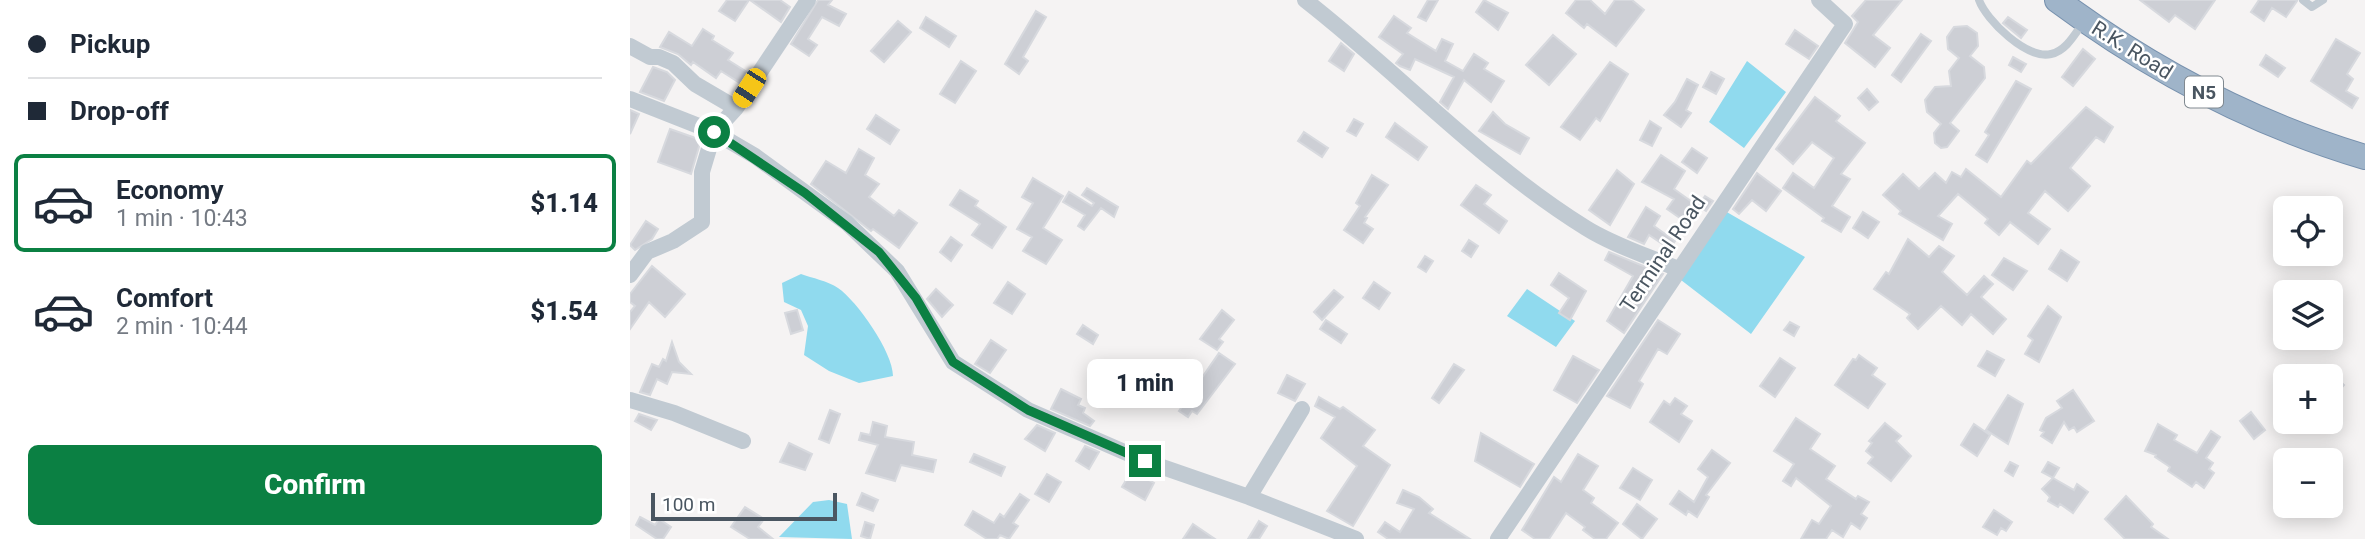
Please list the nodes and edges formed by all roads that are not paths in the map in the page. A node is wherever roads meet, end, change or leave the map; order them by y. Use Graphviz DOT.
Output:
graph roads {
  1 [pos="1305,0"];
  2 [pos="1819,0"];
  3 [pos="1979,0"];
  4 [pos="2057,0"];
  5 [pos="2303,0"];
  6 [pos="2322,0"];
  7 [pos="799,3"];
  8 [pos="2084,10"];
  9 [pos="630,46"];
  10 [pos="630,99"];
  11 [pos="736,108"];
  12 [pos="714,132"];
  13 [pos="2365,141"];
  14 [pos="2365,157"];
  15 [pos="1678,269"];
  16 [pos="630,275"];
  17 [pos="630,400"];
  18 [pos="1302,409"];
  19 [pos="743,441"];
  20 [pos="1249,497"];
  21 [pos="1356,539"];
  22 [pos="1498,539"];
  1 -- 15 [label="street"];
  2 -- 15 [label="street, Terminal Road"];
  3 -- 8 [label="lane"];
  4 -- 8 [label="highway, R.K. Road / N5"];
  5 -- 6 [label="lane"];
  7 -- 11 [label="street"];
  8 -- 13 [label="highway, R.K. Road / N5"];
  8 -- 14 [label="highway, R.K. Road / N5"];
  9 -- 11 [label="street"];
  10 -- 12 [label="street"];
  11 -- 12 [label="street"];
  12 -- 16 [label="street"];
  12 -- 20 [label="street"];
  15 -- 22 [label="street, Terminal Road"];
  17 -- 19 [label="street"];
  18 -- 20 [label="street"];
  20 -- 21 [label="street"];
}
